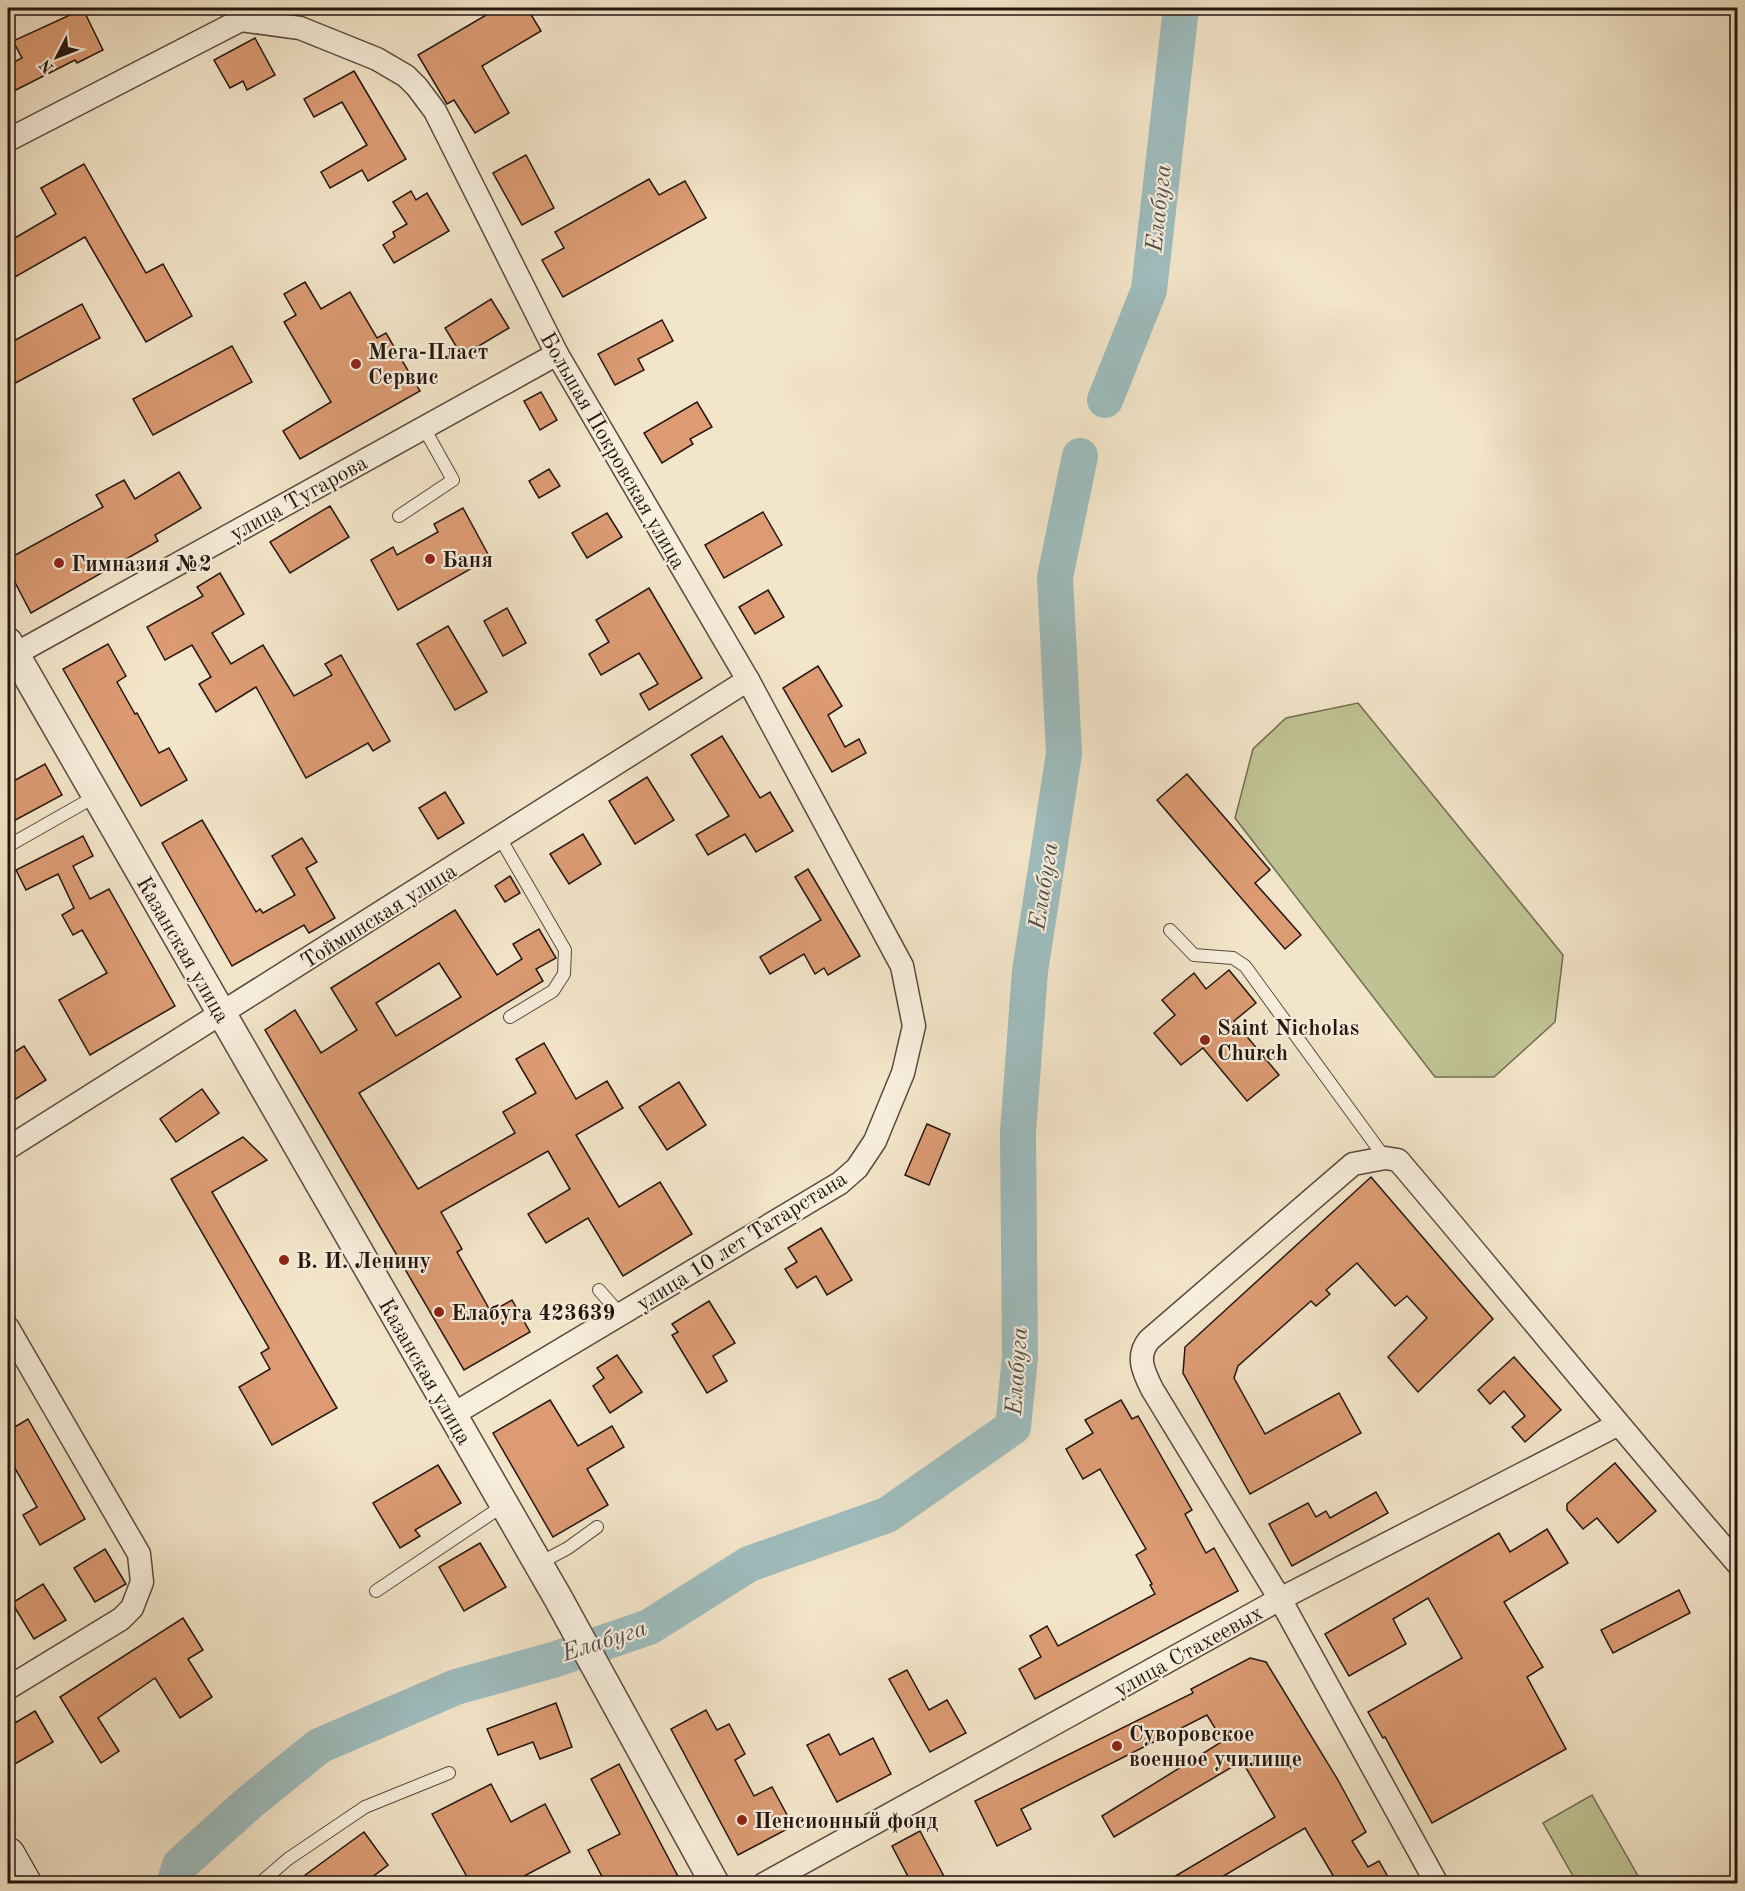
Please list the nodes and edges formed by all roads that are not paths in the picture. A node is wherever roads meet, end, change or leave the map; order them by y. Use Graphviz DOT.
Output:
graph roads {
  1 [pos="8,140"];
  2 [pos="557,354"];
  3 [pos="424,428"];
  4 [pos="399,516"];
  5 [pos="10,651"];
  6 [pos="748,680"];
  7 [pos="96,796"];
  8 [pos="500,838"];
  9 [pos="8,846"];
  10 [pos="1170,930"];
  11 [pos="905,980"];
  12 [pos="221,1015"];
  13 [pos="510,1017"];
  14 [pos="8,1148"];
  15 [pos="1385,1158"];
  16 [pos="599,1290"];
  17 [pos="620,1314"];
  18 [pos="8,1328"];
  19 [pos="452,1415"];
  20 [pos="1617,1425"];
  21 [pos="504,1505"];
  22 [pos="597,1527"];
  23 [pos="538,1564"];
  24 [pos="1737,1564"];
  25 [pos="376,1591"];
  26 [pos="1280,1599"];
  27 [pos="8,1688"];
  28 [pos="449,1773"];
  29 [pos="8,1854"];
  30 [pos="25,1884"];
  31 [pos="259,1884"];
  32 [pos="715,1884"];
  33 [pos="764,1884"];
  34 [pos="1437,1884"];
  1 -- 2 [label="street, Большая Покровская улица"];
  2 -- 3 [label="street, улица Тугарова"];
  2 -- 6 [label="street, Большая Покровская улица"];
  3 -- 4 [label="lane"];
  3 -- 5 [label="street, улица Тугарова"];
  5 -- 7 [label="street, Казанская улица"];
  6 -- 8 [label="street, Тойминская улица"];
  6 -- 11 [label="street, Большая Покровская улица"];
  7 -- 9 [label="lane"];
  7 -- 12 [label="street, Казанская улица"];
  8 -- 12 [label="street, Тойминская улица"];
  8 -- 13 [label="lane"];
  10 -- 15 [label="lane"];
  11 -- 17 [label="street, улица 10 лет Татарстана"];
  12 -- 14 [label="street, Тойминская улица"];
  12 -- 19 [label="street, Казанская улица"];
  15 -- 20 [label="street"];
  15 -- 26 [label="street"];
  16 -- 17 [label="lane"];
  17 -- 19 [label="street, улица 10 лет Татарстана"];
  18 -- 27 [label="street"];
  19 -- 21 [label="street, Казанская улица"];
  20 -- 24 [label="street"];
  20 -- 26 [label="street, улица Стахеевых"];
  21 -- 23 [label="street, Казанская улица"];
  21 -- 25 [label="lane"];
  22 -- 23 [label="lane"];
  23 -- 32 [label="street, Казанская улица"];
  26 -- 33 [label="street, улица Стахеевых"];
  26 -- 34 [label="street"];
  28 -- 31 [label="lane"];
  29 -- 30 [label="main road"];
}
